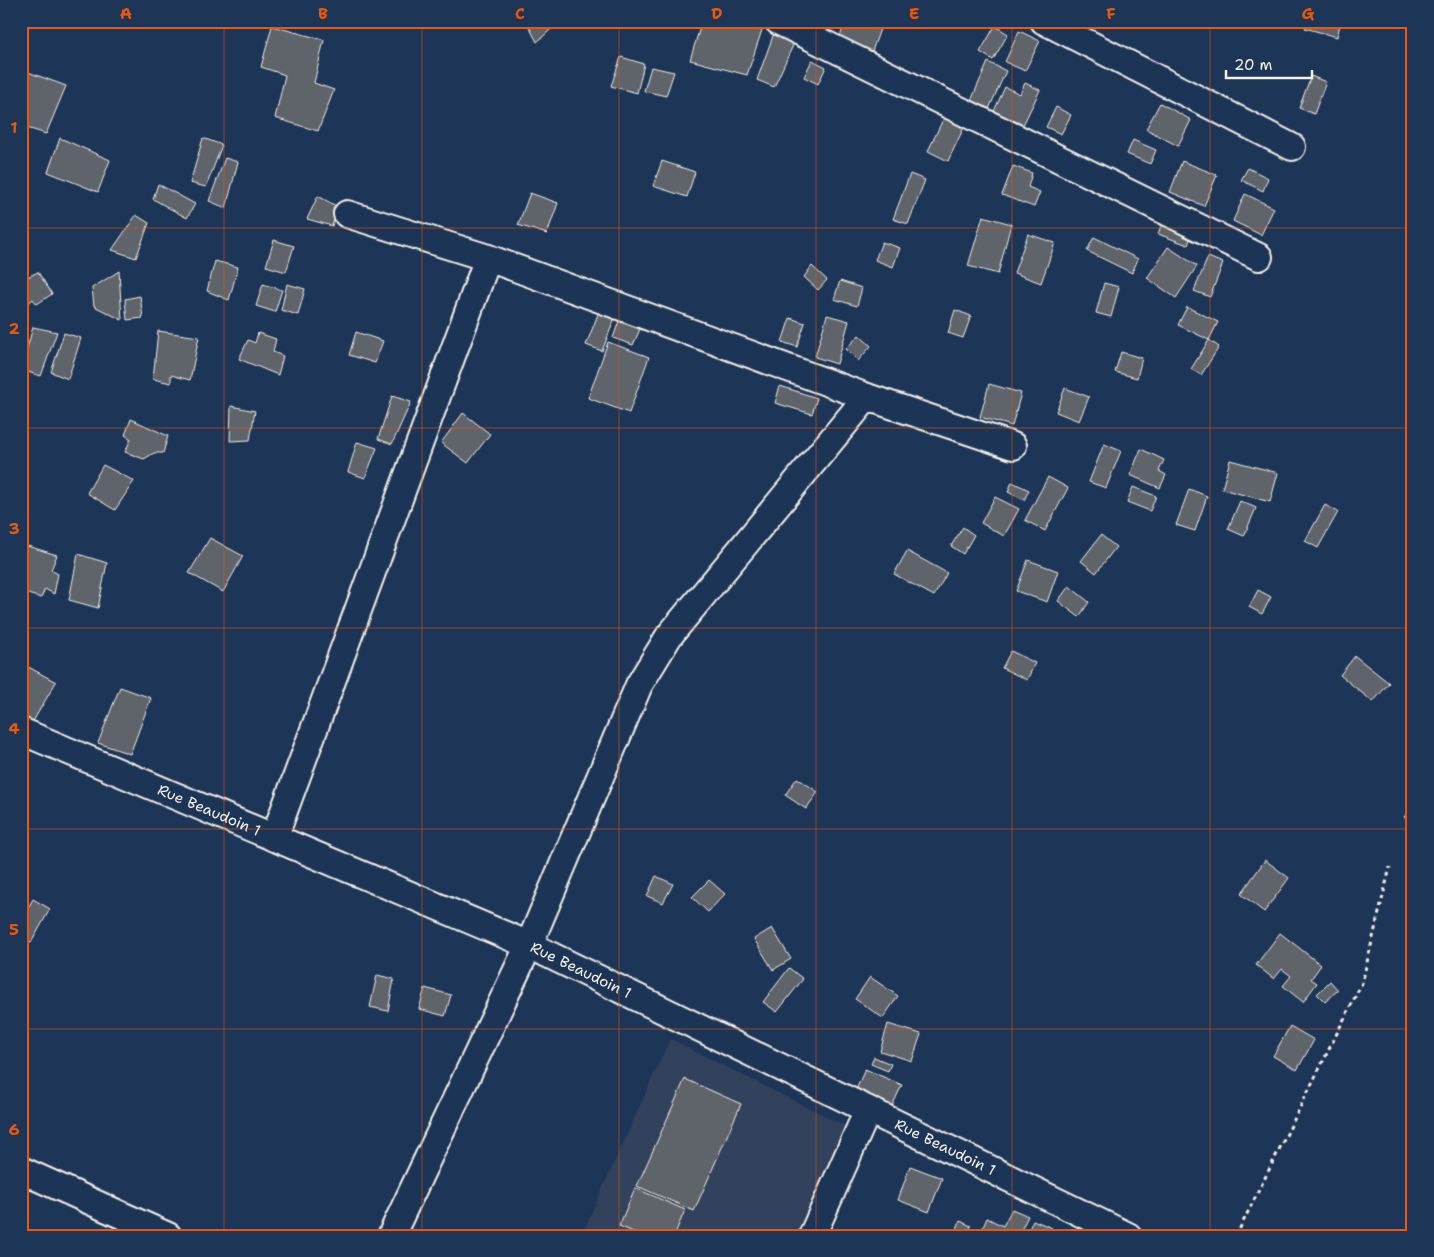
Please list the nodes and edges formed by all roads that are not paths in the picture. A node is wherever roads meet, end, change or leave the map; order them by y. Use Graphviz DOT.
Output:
graph roads {
  1 [pos="778,21"];
  2 [pos="1044,21"];
  3 [pos="1292,147"];
  4 [pos="347,214"];
  5 [pos="1258,257"];
  6 [pos="488,258"];
  7 [pos="867,397"];
  8 [pos="1013,446"];
  9 [pos="21,731"];
  10 [pos="274,838"];
  11 [pos="529,945"];
  12 [pos="868,1110"];
  13 [pos="21,1170"];
  14 [pos="168,1236"];
  15 [pos="391,1236"];
  16 [pos="812,1236"];
  17 [pos="1128,1236"];
  1 -- 5 [label="street"];
  2 -- 3 [label="street"];
  4 -- 6 [label="street"];
  6 -- 7 [label="street"];
  6 -- 10 [label="street"];
  7 -- 8 [label="street"];
  7 -- 11 [label="street"];
  9 -- 10 [label="street, Rue Beaudoin 1"];
  10 -- 11 [label="street, Rue Beaudoin 1"];
  11 -- 12 [label="street, Rue Beaudoin 1"];
  11 -- 15 [label="street"];
  12 -- 16 [label="street"];
  12 -- 17 [label="street, Rue Beaudoin 1"];
  13 -- 14 [label="street"];
}
